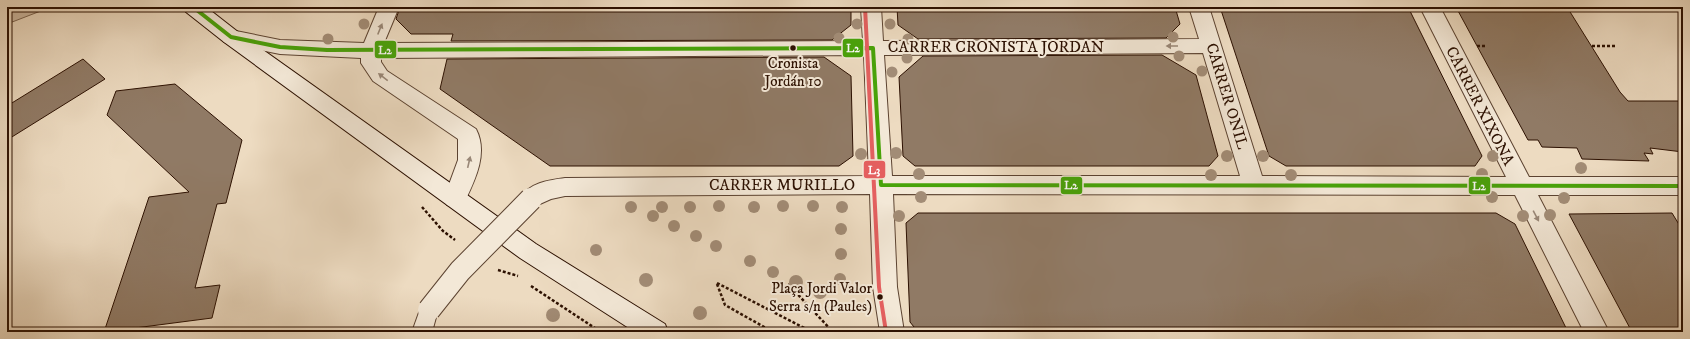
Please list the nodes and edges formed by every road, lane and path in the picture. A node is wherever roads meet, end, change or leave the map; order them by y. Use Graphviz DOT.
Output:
graph roads {
  1 [pos="193,7"];
  2 [pos="389,7"];
  3 [pos="871,7"];
  4 [pos="1199,7"];
  5 [pos="1430,7"];
  6 [pos="231,37"];
  7 [pos="1211,46"];
  8 [pos="1592,46"];
  9 [pos="1616,46"];
  10 [pos="874,48"];
  11 [pos="371,51"];
  12 [pos="881,185"];
  13 [pos="1254,185"];
  14 [pos="1520,186"];
  15 [pos="1683,186"];
  16 [pos="455,198"];
  17 [pos="496,270"];
  18 [pos="519,276"];
  19 [pos="525,281"];
  20 [pos="788,284"];
  21 [pos="429,310"];
  22 [pos="422,332"];
  23 [pos="601,332"];
  24 [pos="656,332"];
  25 [pos="773,332"];
  26 [pos="812,332"];
  27 [pos="833,332"];
  28 [pos="892,332"];
  29 [pos="1597,332"];
  1 -- 6 [label="street"];
  11 -- 2 [label="street, one-way"];
  3 -- 10 [label="street"];
  4 -- 7 [label="street, CARRER ONIL"];
  5 -- 14 [label="street, CARRER XIXONA"];
  6 -- 11 [label="street, CARRER CRONISTA JORDAN"];
  6 -- 16 [label="street"];
  7 -- 10 [label="street, CARRER CRONISTA JORDAN, one-way"];
  7 -- 13 [label="street, CARRER ONIL"];
  8 -- 9 [label="path"];
  10 -- 11 [label="street, CARRER CRONISTA JORDAN"];
  10 -- 12 [label="street"];
  16 -- 11 [label="street, one-way"];
  12 -- 13 [label="street, CARRER MURILLO"];
  12 -- 21 [label="street, CARRER MURILLO, bridge"];
  12 -- 28 [label="street"];
  13 -- 14 [label="street, CARRER MURILLO"];
  14 -- 15 [label="street, CARRER MURILLO"];
  14 -- 29 [label="street, CARRER XIXONA, one-way"];
  16 -- 24 [label="street"];
  17 -- 18 [label="path"];
  19 -- 23 [label="path"];
  20 -- 27 [label="path"];
  21 -- 22 [label="lane"];
  25 -- 26 [label="path"];
}
